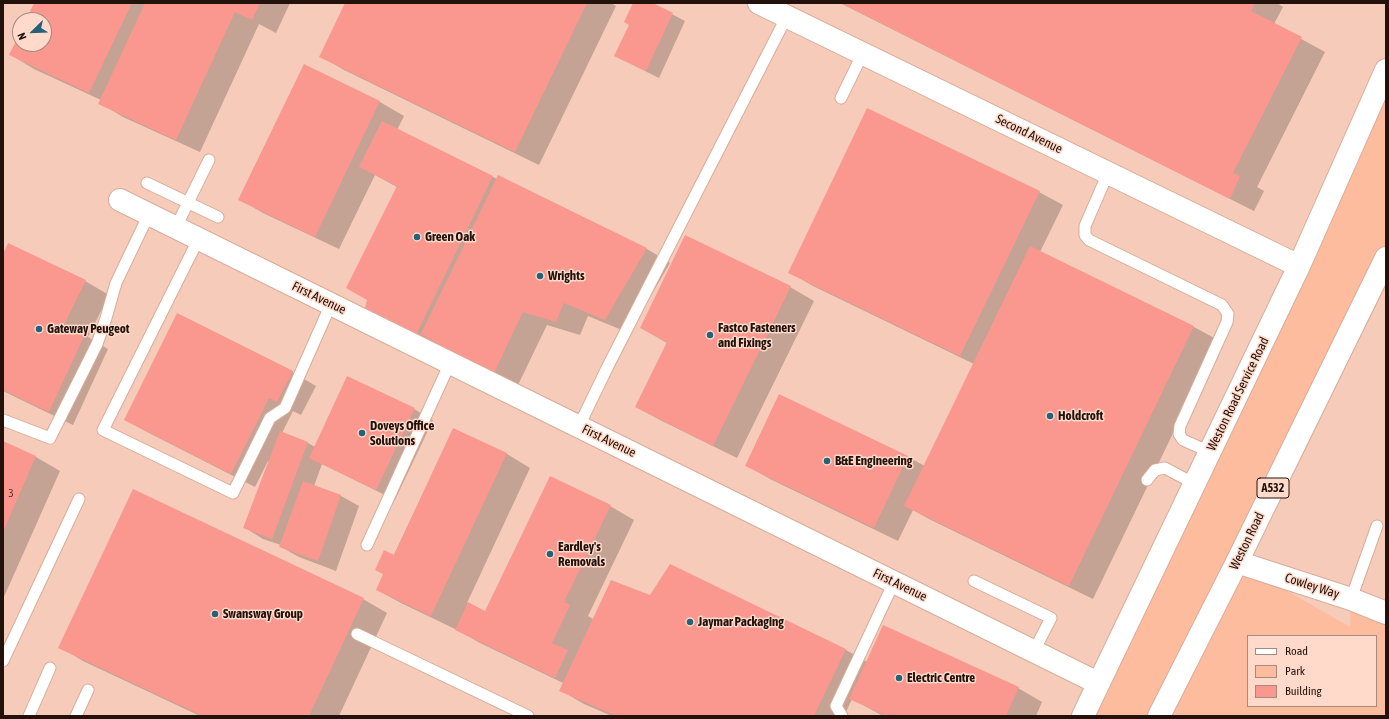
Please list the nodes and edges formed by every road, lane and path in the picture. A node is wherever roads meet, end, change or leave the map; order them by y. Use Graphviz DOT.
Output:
graph roads {
  1 [pos="759,3"];
  2 [pos="786,16"];
  3 [pos="863,54"];
  4 [pos="1386,70"];
  5 [pos="841,98"];
  6 [pos="209,160"];
  7 [pos="1108,173"];
  8 [pos="147,183"];
  9 [pos="120,200"];
  10 [pos="188,202"];
  11 [pos="149,214"];
  12 [pos="218,217"];
  13 [pos="176,227"];
  14 [pos="199,238"];
  15 [pos="1386,258"];
  16 [pos="1299,266"];
  17 [pos="331,304"];
  18 [pos="450,363"];
  19 [pos="3,420"];
  20 [pos="579,426"];
  21 [pos="1210,452"];
  22 [pos="1147,480"];
  23 [pos="1194,484"];
  24 [pos="79,499"];
  25 [pos="1377,526"];
  26 [pos="367,545"];
  27 [pos="1237,562"];
  28 [pos="974,581"];
  29 [pos="894,582"];
  30 [pos="1352,599"];
  31 [pos="1386,613"];
  32 [pos="357,634"];
  33 [pos="1034,651"];
  34 [pos="3,661"];
  35 [pos="50,668"];
  36 [pos="1098,683"];
  37 [pos="88,690"];
  38 [pos="29,716"];
  39 [pos="76,716"];
  40 [pos="528,716"];
  41 [pos="842,716"];
  42 [pos="1083,716"];
  43 [pos="1159,716"];
  1 -- 2 [label="street, Second Avenue"];
  2 -- 3 [label="street, Second Avenue"];
  2 -- 20 [label="lane"];
  3 -- 5 [label="lane"];
  3 -- 7 [label="street, Second Avenue"];
  4 -- 16 [label="street, Weston Road Service Road"];
  6 -- 10 [label="lane"];
  7 -- 16 [label="street, Second Avenue"];
  7 -- 21 [label="lane"];
  8 -- 10 [label="lane"];
  9 -- 11 [label="street, First Avenue"];
  10 -- 12 [label="lane"];
  10 -- 13 [label="lane"];
  11 -- 13 [label="street, First Avenue"];
  11 -- 19 [label="lane"];
  13 -- 14 [label="street, First Avenue"];
  14 -- 17 [label="street, First Avenue"];
  14 -- 17 [label="lane"];
  15 -- 27 [label="street, Weston Road / A532"];
  16 -- 21 [label="street, Weston Road Service Road"];
  17 -- 18 [label="street, First Avenue"];
  18 -- 20 [label="street, First Avenue"];
  18 -- 26 [label="lane"];
  20 -- 29 [label="street, First Avenue"];
  21 -- 23 [label="street, Weston Road Service Road"];
  22 -- 23 [label="lane"];
  23 -- 36 [label="street, Weston Road Service Road"];
  24 -- 34 [label="lane"];
  25 -- 30 [label="lane"];
  27 -- 30 [label="street, Cowley Way"];
  27 -- 43 [label="street, Weston Road / A532"];
  28 -- 33 [label="lane"];
  29 -- 33 [label="street, First Avenue"];
  29 -- 41 [label="lane"];
  30 -- 31 [label="street, Cowley Way"];
  32 -- 40 [label="lane"];
  33 -- 36 [label="street, First Avenue"];
  35 -- 38 [label="lane"];
  36 -- 42 [label="street, Weston Road Service Road"];
  37 -- 39 [label="lane"];
}
